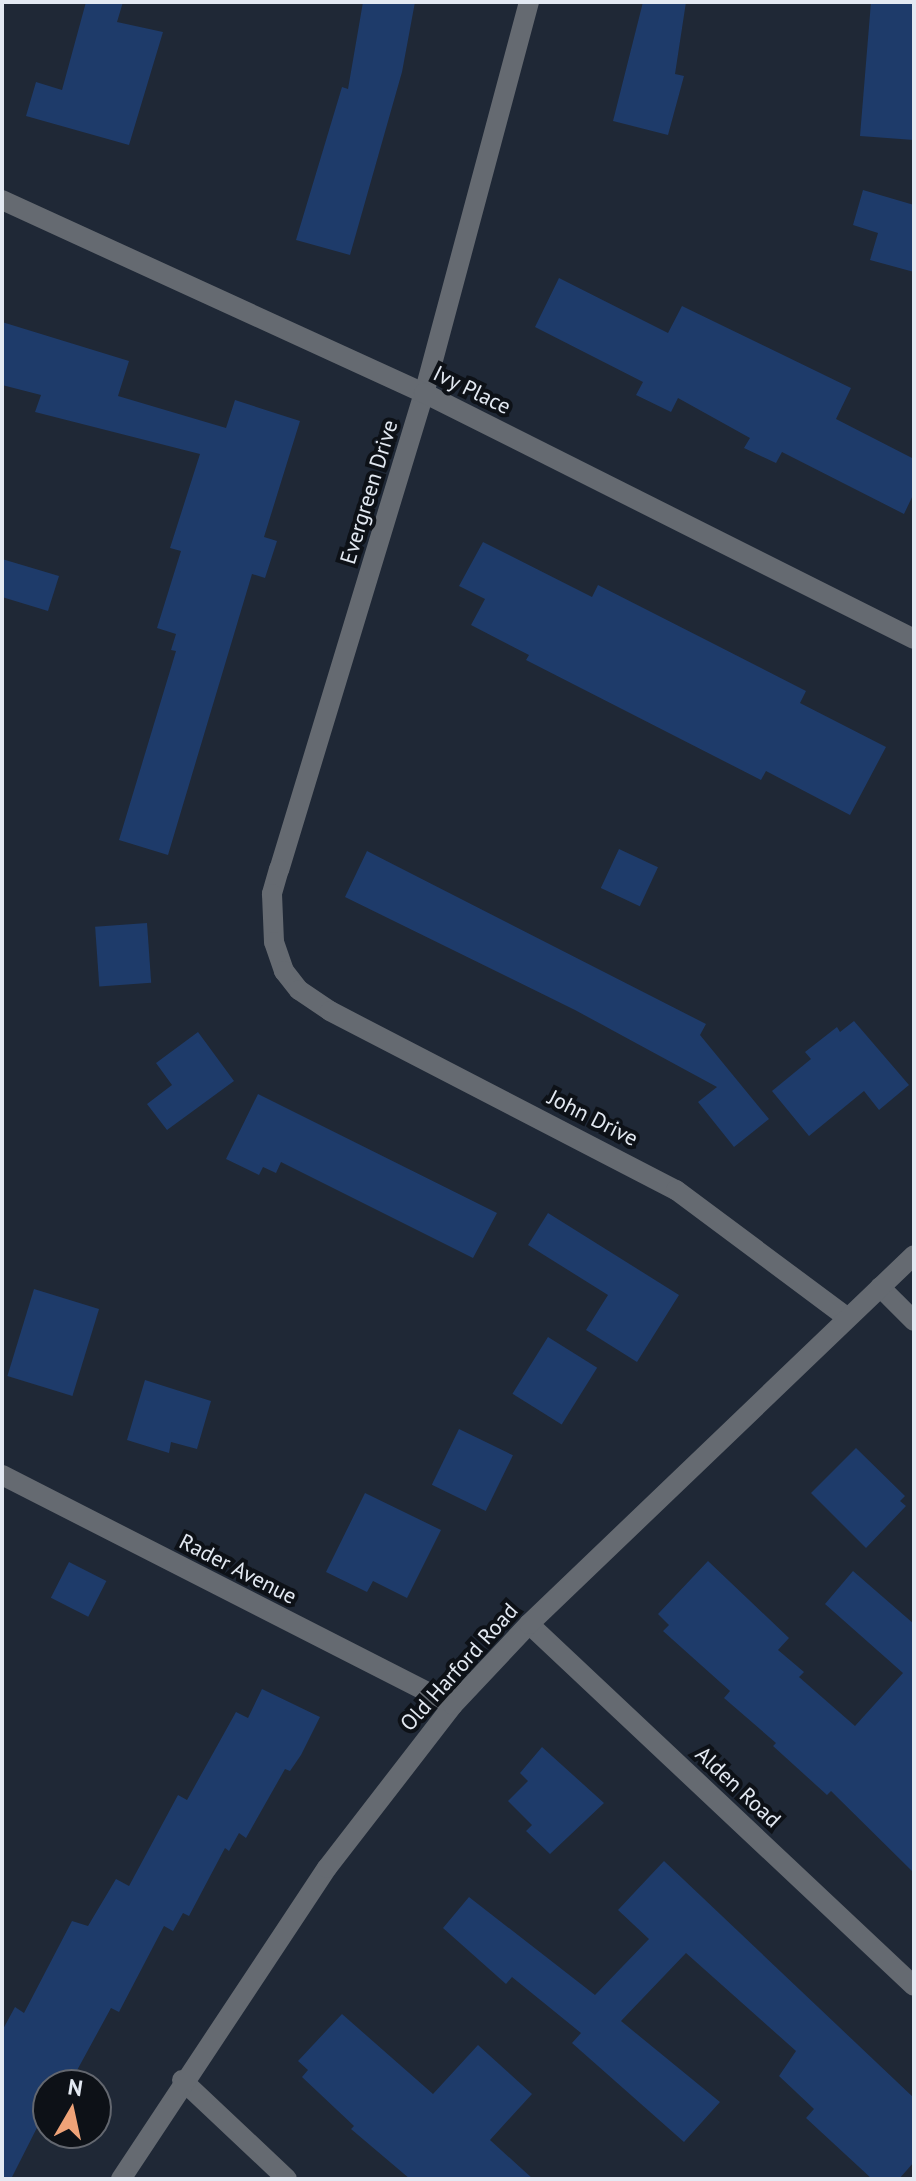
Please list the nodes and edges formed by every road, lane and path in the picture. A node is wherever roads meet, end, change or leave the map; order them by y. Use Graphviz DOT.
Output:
graph roads {
  1 [pos="529,2"];
  2 [pos="2,200"];
  3 [pos="424,393"];
  4 [pos="914,639"];
  5 [pos="299,990"];
  6 [pos="914,1255"];
  7 [pos="880,1287"];
  8 [pos="848,1318"];
  9 [pos="914,1321"];
  10 [pos="2,1475"];
  11 [pos="529,1624"];
  12 [pos="453,1705"];
  13 [pos="914,1986"];
  14 [pos="182,2080"];
  15 [pos="121,2179"];
  16 [pos="287,2179"];
  1 -- 3 [label="street, Evergreen Drive"];
  2 -- 3 [label="street, Ivy Place"];
  3 -- 4 [label="street, Ivy Place"];
  3 -- 5 [label="street, Evergreen Drive"];
  5 -- 8 [label="street, John Drive"];
  6 -- 7 [label="street, Old Harford Road"];
  7 -- 8 [label="street, Old Harford Road"];
  7 -- 9 [label="street"];
  8 -- 11 [label="street, Old Harford Road"];
  10 -- 12 [label="street, Rader Avenue"];
  11 -- 12 [label="street, Old Harford Road"];
  11 -- 13 [label="street, Alden Road"];
  12 -- 14 [label="street, Old Harford Road"];
  14 -- 15 [label="street, Old Harford Road"];
  14 -- 16 [label="street"];
}
